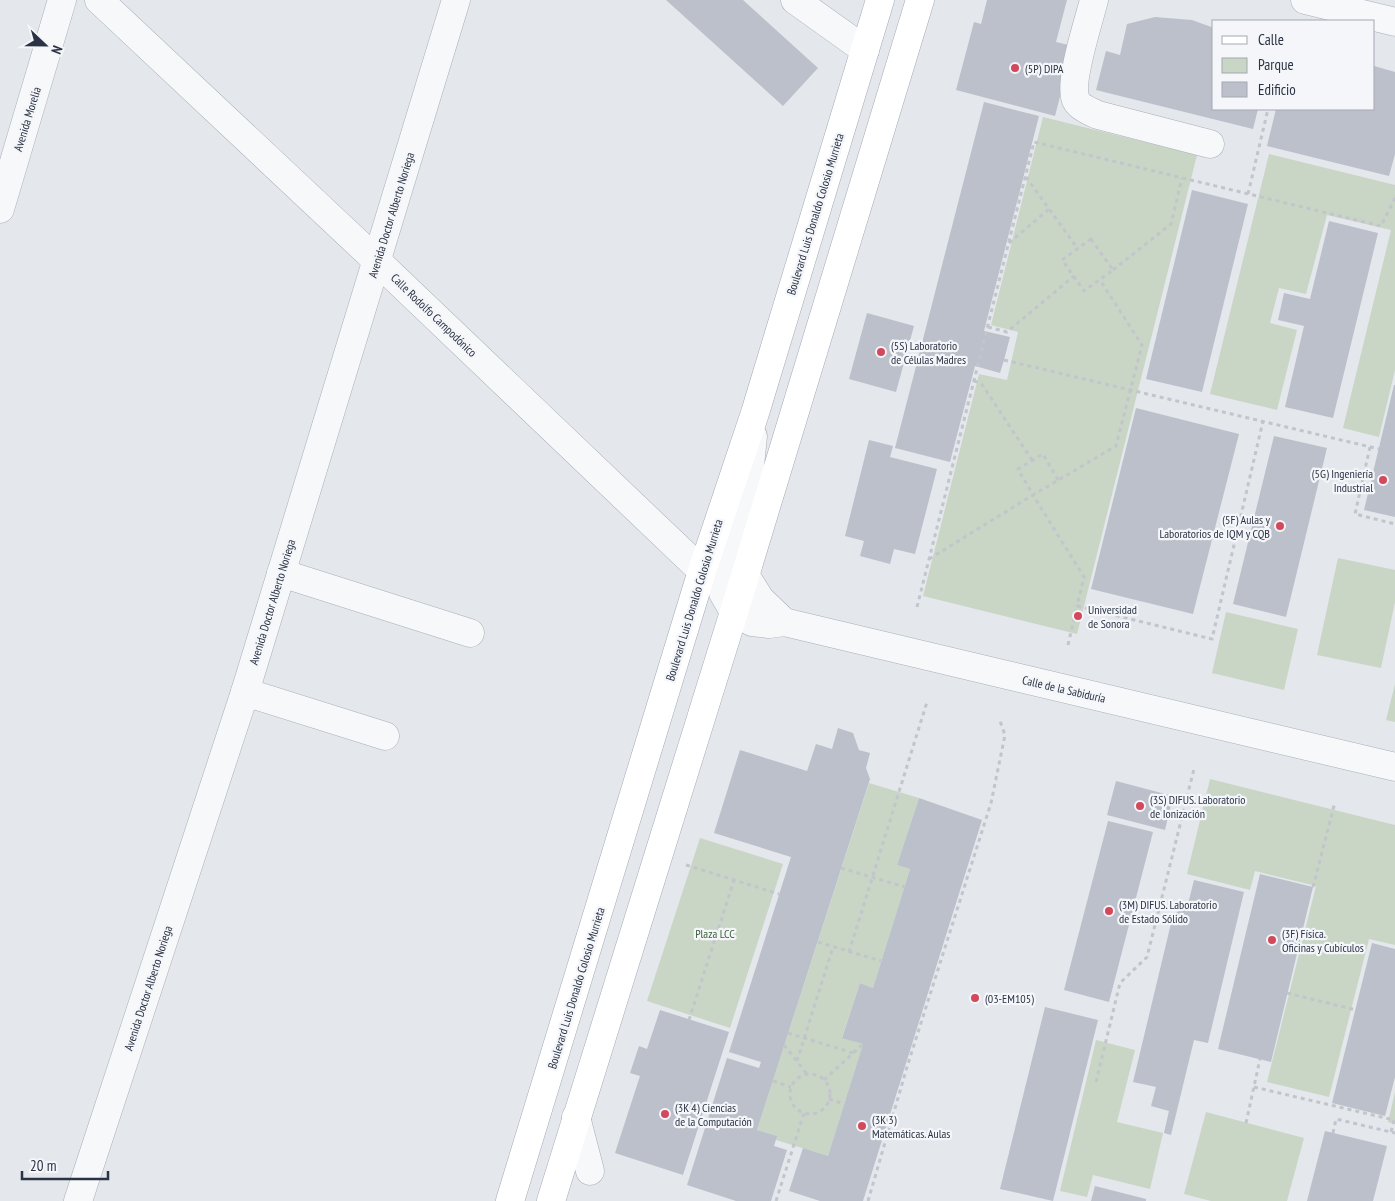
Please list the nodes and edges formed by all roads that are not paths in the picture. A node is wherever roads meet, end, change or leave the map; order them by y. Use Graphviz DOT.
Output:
graph roads {
  1 [pos="62,0"];
  2 [pos="99,0"];
  3 [pos="456,0"];
  4 [pos="795,0"];
  5 [pos="880,0"];
  6 [pos="920,0"];
  7 [pos="1094,0"];
  8 [pos="1305,0"];
  9 [pos="1395,22"];
  10 [pos="865,50"];
  11 [pos="1210,144"];
  12 [pos="0,209"];
  13 [pos="377,261"];
  14 [pos="755,413"];
  15 [pos="702,571"];
  16 [pos="281,573"];
  17 [pos="745,575"];
  18 [pos="734,612"];
  19 [pos="784,622"];
  20 [pos="470,633"];
  21 [pos="245,692"];
  22 [pos="384,736"];
  23 [pos="1395,767"];
  24 [pos="576,1117"];
  25 [pos="590,1171"];
  26 [pos="78,1201"];
  27 [pos="510,1201"];
  28 [pos="551,1201"];
  1 -- 12 [label="street, Avenida Morelia"];
  2 -- 13 [label="street, Calle Rodolfo Campodónico"];
  3 -- 13 [label="street, Avenida Doctor Alberto Noriega"];
  4 -- 10 [label="street"];
  5 -- 10 [label="main road, Boulevard Luis Donaldo Colosio Murrieta"];
  6 -- 17 [label="main road"];
  7 -- 11 [label="street"];
  8 -- 9 [label="street"];
  10 -- 14 [label="main road, Boulevard Luis Donaldo Colosio Murrieta"];
  13 -- 15 [label="street, Calle Rodolfo Campodónico"];
  13 -- 16 [label="street, Avenida Doctor Alberto Noriega"];
  14 -- 15 [label="main road, Boulevard Luis Donaldo Colosio Murrieta"];
  14 -- 18 [label="street"];
  15 -- 27 [label="main road, Boulevard Luis Donaldo Colosio Murrieta"];
  16 -- 20 [label="street"];
  16 -- 21 [label="street, Avenida Doctor Alberto Noriega"];
  17 -- 18 [label="main road"];
  17 -- 19 [label="street"];
  18 -- 19 [label="street, Calle de la Sabiduría"];
  18 -- 24 [label="main road"];
  19 -- 23 [label="street, Calle de la Sabiduría"];
  21 -- 22 [label="street"];
  21 -- 26 [label="street, Avenida Doctor Alberto Noriega"];
  24 -- 25 [label="street"];
  24 -- 28 [label="main road"];
}
